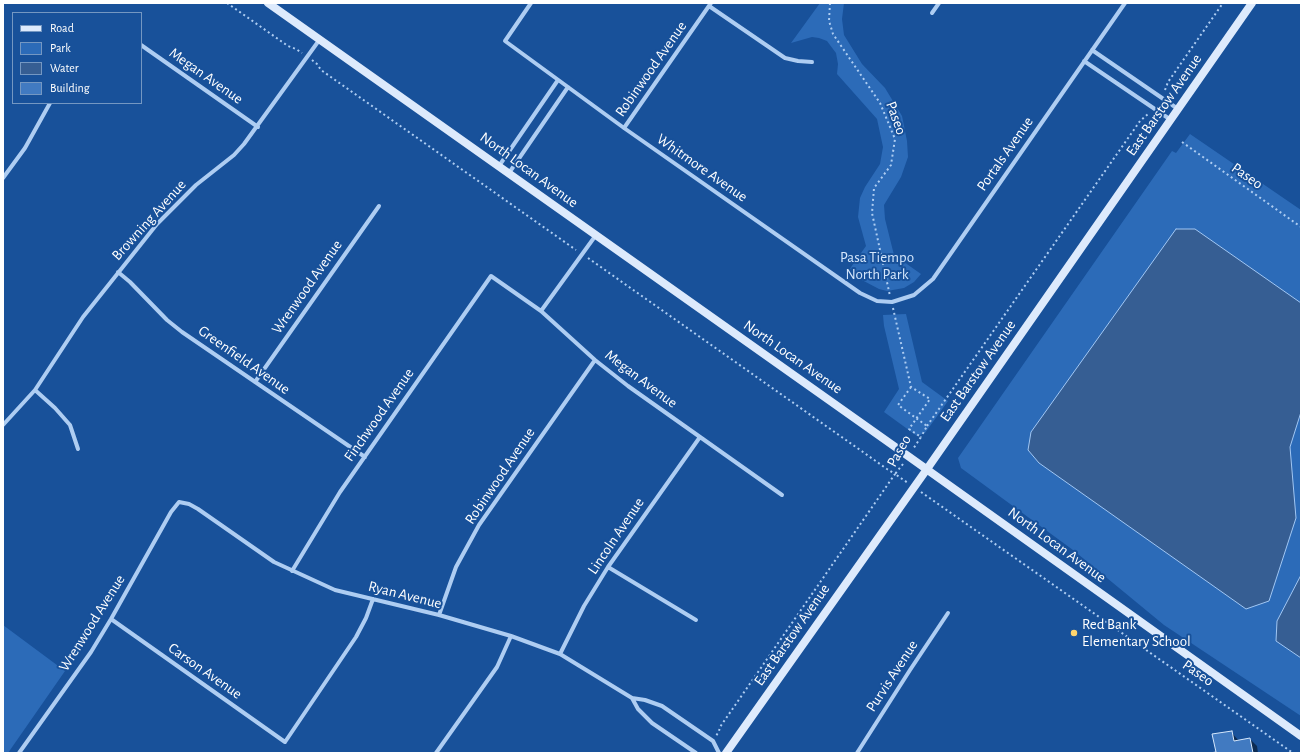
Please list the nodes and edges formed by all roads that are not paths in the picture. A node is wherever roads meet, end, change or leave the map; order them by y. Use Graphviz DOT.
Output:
graph roads {
  1 [pos="268,3"];
  2 [pos="531,3"];
  3 [pos="939,3"];
  4 [pos="1125,3"];
  5 [pos="1252,3"];
  6 [pos="710,4"];
  7 [pos="932,13"];
  8 [pos="320,39"];
  9 [pos="142,46"];
  10 [pos="1092,50"];
  11 [pos="1084,61"];
  12 [pos="812,62"];
  13 [pos="558,80"];
  14 [pos="568,88"];
  15 [pos="49,104"];
  16 [pos="1178,109"];
  17 [pos="1171,120"];
  18 [pos="258,127"];
  19 [pos="624,128"];
  20 [pos="499,166"];
  21 [pos="509,173"];
  22 [pos="3,178"];
  23 [pos="378,206"];
  24 [pos="596,235"];
  25 [pos="118,272"];
  26 [pos="491,276"];
  27 [pos="892,302"];
  28 [pos="541,311"];
  29 [pos="595,360"];
  30 [pos="255,382"];
  31 [pos="35,390"];
  32 [pos="3,425"];
  33 [pos="700,437"];
  34 [pos="78,449"];
  35 [pos="365,456"];
  36 [pos="927,469"];
  37 [pos="782,495"];
  38 [pos="179,502"];
  39 [pos="608,567"];
  40 [pos="292,571"];
  41 [pos="373,600"];
  42 [pos="948,613"];
  43 [pos="439,615"];
  44 [pos="111,619"];
  45 [pos="696,620"];
  46 [pos="511,636"];
  47 [pos="560,654"];
  48 [pos="632,698"];
  49 [pos="1301,736"];
  50 [pos="19,753"];
  51 [pos="436,753"];
  52 [pos="696,753"];
  53 [pos="719,753"];
  54 [pos="726,753"];
  55 [pos="857,753"];
  1 -- 8 [label="street, North Locan Avenue"];
  2 -- 13 [label="street, Whitmore Avenue"];
  3 -- 7 [label="street"];
  4 -- 10 [label="street, Portals Avenue"];
  5 -- 16 [label="street, East Barstow Avenue"];
  6 -- 12 [label="street"];
  6 -- 19 [label="street, Robinwood Avenue"];
  8 -- 18 [label="street, Browning Avenue"];
  8 -- 20 [label="street, North Locan Avenue"];
  9 -- 18 [label="street, Megan Avenue"];
  10 -- 11 [label="street, Portals Avenue"];
  10 -- 16 [label="street"];
  11 -- 17 [label="street"];
  11 -- 27 [label="street, Portals Avenue"];
  13 -- 14 [label="street, Whitmore Avenue"];
  13 -- 20 [label="street"];
  14 -- 19 [label="street, Whitmore Avenue"];
  14 -- 21 [label="street"];
  15 -- 22 [label="street"];
  16 -- 17 [label="street, East Barstow Avenue"];
  17 -- 36 [label="street, East Barstow Avenue"];
  18 -- 25 [label="street, Browning Avenue"];
  19 -- 27 [label="street, Whitmore Avenue"];
  20 -- 21 [label="street, North Locan Avenue"];
  21 -- 24 [label="street, North Locan Avenue"];
  23 -- 30 [label="street, Wrenwood Avenue"];
  24 -- 28 [label="street"];
  24 -- 36 [label="street, North Locan Avenue"];
  25 -- 30 [label="street, Greenfield Avenue"];
  25 -- 31 [label="street, Browning Avenue"];
  26 -- 28 [label="street, Megan Avenue"];
  26 -- 35 [label="street, Finchwood Avenue"];
  28 -- 29 [label="street, Megan Avenue"];
  29 -- 33 [label="street, Megan Avenue"];
  29 -- 43 [label="street, Robinwood Avenue"];
  30 -- 35 [label="street, Greenfield Avenue"];
  31 -- 32 [label="street, Browning Avenue"];
  31 -- 34 [label="street"];
  33 -- 37 [label="street, Megan Avenue"];
  33 -- 39 [label="street, Lincoln Avenue"];
  35 -- 40 [label="street, Finchwood Avenue"];
  36 -- 49 [label="street, North Locan Avenue"];
  36 -- 54 [label="street, East Barstow Avenue"];
  38 -- 40 [label="street, Ryan Avenue"];
  38 -- 44 [label="street, Wrenwood Avenue"];
  39 -- 45 [label="street"];
  39 -- 47 [label="street, Lincoln Avenue"];
  40 -- 41 [label="street, Ryan Avenue"];
  41 -- 43 [label="street, Ryan Avenue"];
  41 -- 44 [label="street, Carson Avenue"];
  42 -- 55 [label="street, Purvis Avenue"];
  43 -- 46 [label="street, Ryan Avenue"];
  44 -- 50 [label="street, Wrenwood Avenue"];
  46 -- 47 [label="street, Ryan Avenue"];
  46 -- 51 [label="street"];
  47 -- 48 [label="street, Ryan Avenue"];
  48 -- 52 [label="street, Ryan Avenue"];
  48 -- 53 [label="street, Ryan Avenue"];
}
